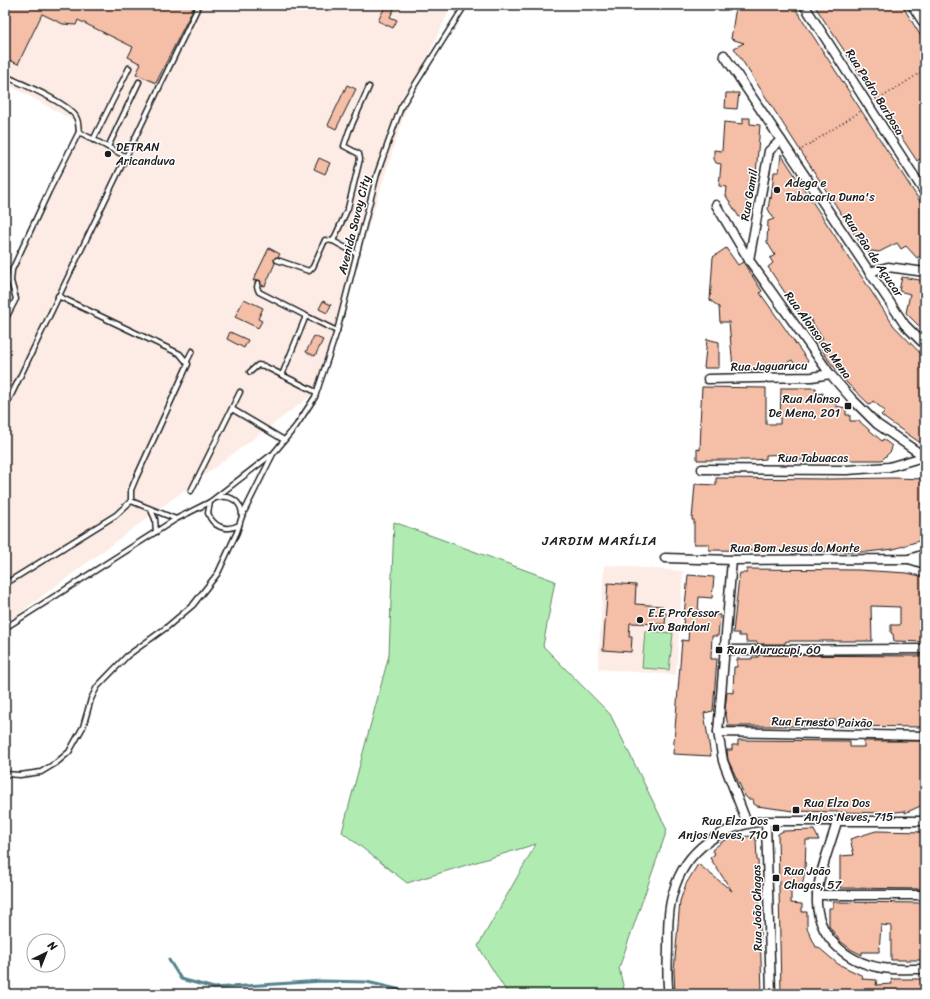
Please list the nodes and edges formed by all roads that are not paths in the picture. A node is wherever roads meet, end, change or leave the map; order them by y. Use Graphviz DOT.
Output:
graph roads {
  1 [pos="198,5"];
  2 [pos="465,5"];
  3 [pos="804,5"];
  4 [pos="912,5"];
  5 [pos="925,25"];
  6 [pos="724,55"];
  7 [pos="129,68"];
  8 [pos="5,76"];
  9 [pos="139,82"];
  10 [pos="369,87"];
  11 [pos="78,132"];
  12 [pos="93,140"];
  13 [pos="781,140"];
  14 [pos="108,147"];
  15 [pos="125,156"];
  16 [pos="925,193"];
  17 [pos="716,205"];
  18 [pos="333,242"];
  19 [pos="357,254"];
  20 [pos="277,260"];
  21 [pos="749,260"];
  22 [pos="869,272"];
  23 [pos="925,272"];
  24 [pos="258,283"];
  25 [pos="58,296"];
  26 [pos="306,316"];
  27 [pos="5,320"];
  28 [pos="337,331"];
  29 [pos="925,345"];
  30 [pos="192,351"];
  31 [pos="187,361"];
  32 [pos="250,372"];
  33 [pos="830,374"];
  34 [pos="282,376"];
  35 [pos="708,379"];
  36 [pos="240,392"];
  37 [pos="316,392"];
  38 [pos="5,408"];
  39 [pos="232,409"];
  40 [pos="284,440"];
  41 [pos="273,454"];
  42 [pos="924,457"];
  43 [pos="702,469"];
  44 [pos="191,491"];
  45 [pos="212,500"];
  46 [pos="131,501"];
  47 [pos="151,510"];
  48 [pos="242,516"];
  49 [pos="176,519"];
  50 [pos="239,525"];
  51 [pos="156,532"];
  52 [pos="925,554"];
  53 [pos="665,558"];
  54 [pos="732,560"];
  55 [pos="909,560"];
  56 [pos="925,564"];
  57 [pos="5,584"];
  58 [pos="5,628"];
  59 [pos="925,649"];
  60 [pos="725,650"];
  61 [pos="718,732"];
  62 [pos="925,736"];
  63 [pos="5,774"];
  64 [pos="925,820"];
  65 [pos="766,821"];
  66 [pos="836,822"];
  67 [pos="747,823"];
  68 [pos="817,895"];
  69 [pos="925,895"];
  70 [pos="925,969"];
  71 [pos="669,994"];
  72 [pos="771,994"];
  1 -- 15 [label="lane"];
  2 -- 19 [label="lane, Avenida Savoy City"];
  3 -- 16 [label="street, Rua Pedro Barbosa"];
  4 -- 5 [label="street"];
  6 -- 13 [label="street, Rua Pão de Açucar"];
  7 -- 12 [label="lane"];
  8 -- 11 [label="lane"];
  9 -- 14 [label="lane"];
  10 -- 18 [label="lane"];
  11 -- 12 [label="lane"];
  11 -- 27 [label="lane"];
  12 -- 14 [label="lane"];
  13 -- 21 [label="street, Rua Gamil"];
  13 -- 22 [label="street, Rua Pão de Açucar"];
  14 -- 15 [label="lane"];
  15 -- 25 [label="lane"];
  17 -- 21 [label="street, Rua Alonso de Mena"];
  18 -- 19 [label="lane"];
  18 -- 20 [label="lane"];
  19 -- 28 [label="lane, Avenida Savoy City"];
  21 -- 33 [label="street, Rua Alonso de Mena"];
  22 -- 23 [label="street"];
  22 -- 29 [label="street, Rua Pão de Açucar"];
  24 -- 26 [label="lane"];
  25 -- 31 [label="lane"];
  25 -- 38 [label="lane"];
  26 -- 28 [label="lane"];
  26 -- 34 [label="lane"];
  28 -- 37 [label="lane, Avenida Savoy City"];
  30 -- 31 [label="lane"];
  31 -- 46 [label="lane"];
  32 -- 34 [label="lane"];
  33 -- 35 [label="street, Rua Jaguarucu"];
  33 -- 42 [label="street, Rua Alonso de Mena"];
  34 -- 37 [label="lane"];
  36 -- 39 [label="lane"];
  37 -- 40 [label="lane, Avenida Savoy City"];
  39 -- 40 [label="lane"];
  39 -- 44 [label="lane"];
  40 -- 41 [label="lane, Avenida Savoy City"];
  41 -- 45 [label="lane"];
  41 -- 48 [label="lane"];
  42 -- 43 [label="street, Rua Tabuacas"];
  45 -- 48 [label="lane"];
  45 -- 49 [label="lane"];
  45 -- 50 [label="lane"];
  46 -- 47 [label="lane"];
  46 -- 57 [label="lane"];
  47 -- 49 [label="lane"];
  47 -- 51 [label="lane"];
  48 -- 50 [label="lane"];
  49 -- 51 [label="lane"];
  50 -- 63 [label="lane"];
  51 -- 58 [label="lane"];
  52 -- 55 [label="street, Rua Bom Jesus do Monte"];
  53 -- 54 [label="street, Rua Bom Jesus do Monte"];
  54 -- 55 [label="street, Rua Bom Jesus do Monte"];
  54 -- 60 [label="street"];
  55 -- 56 [label="street"];
  59 -- 60 [label="street"];
  60 -- 61 [label="street"];
  61 -- 62 [label="street, Rua Ernesto Paixão"];
  61 -- 67 [label="street"];
  64 -- 66 [label="street"];
  65 -- 66 [label="street"];
  65 -- 67 [label="street"];
  65 -- 72 [label="street, Rua João Chagas"];
  66 -- 68 [label="street"];
  67 -- 71 [label="street"];
  68 -- 69 [label="street"];
  68 -- 70 [label="street"];
}
